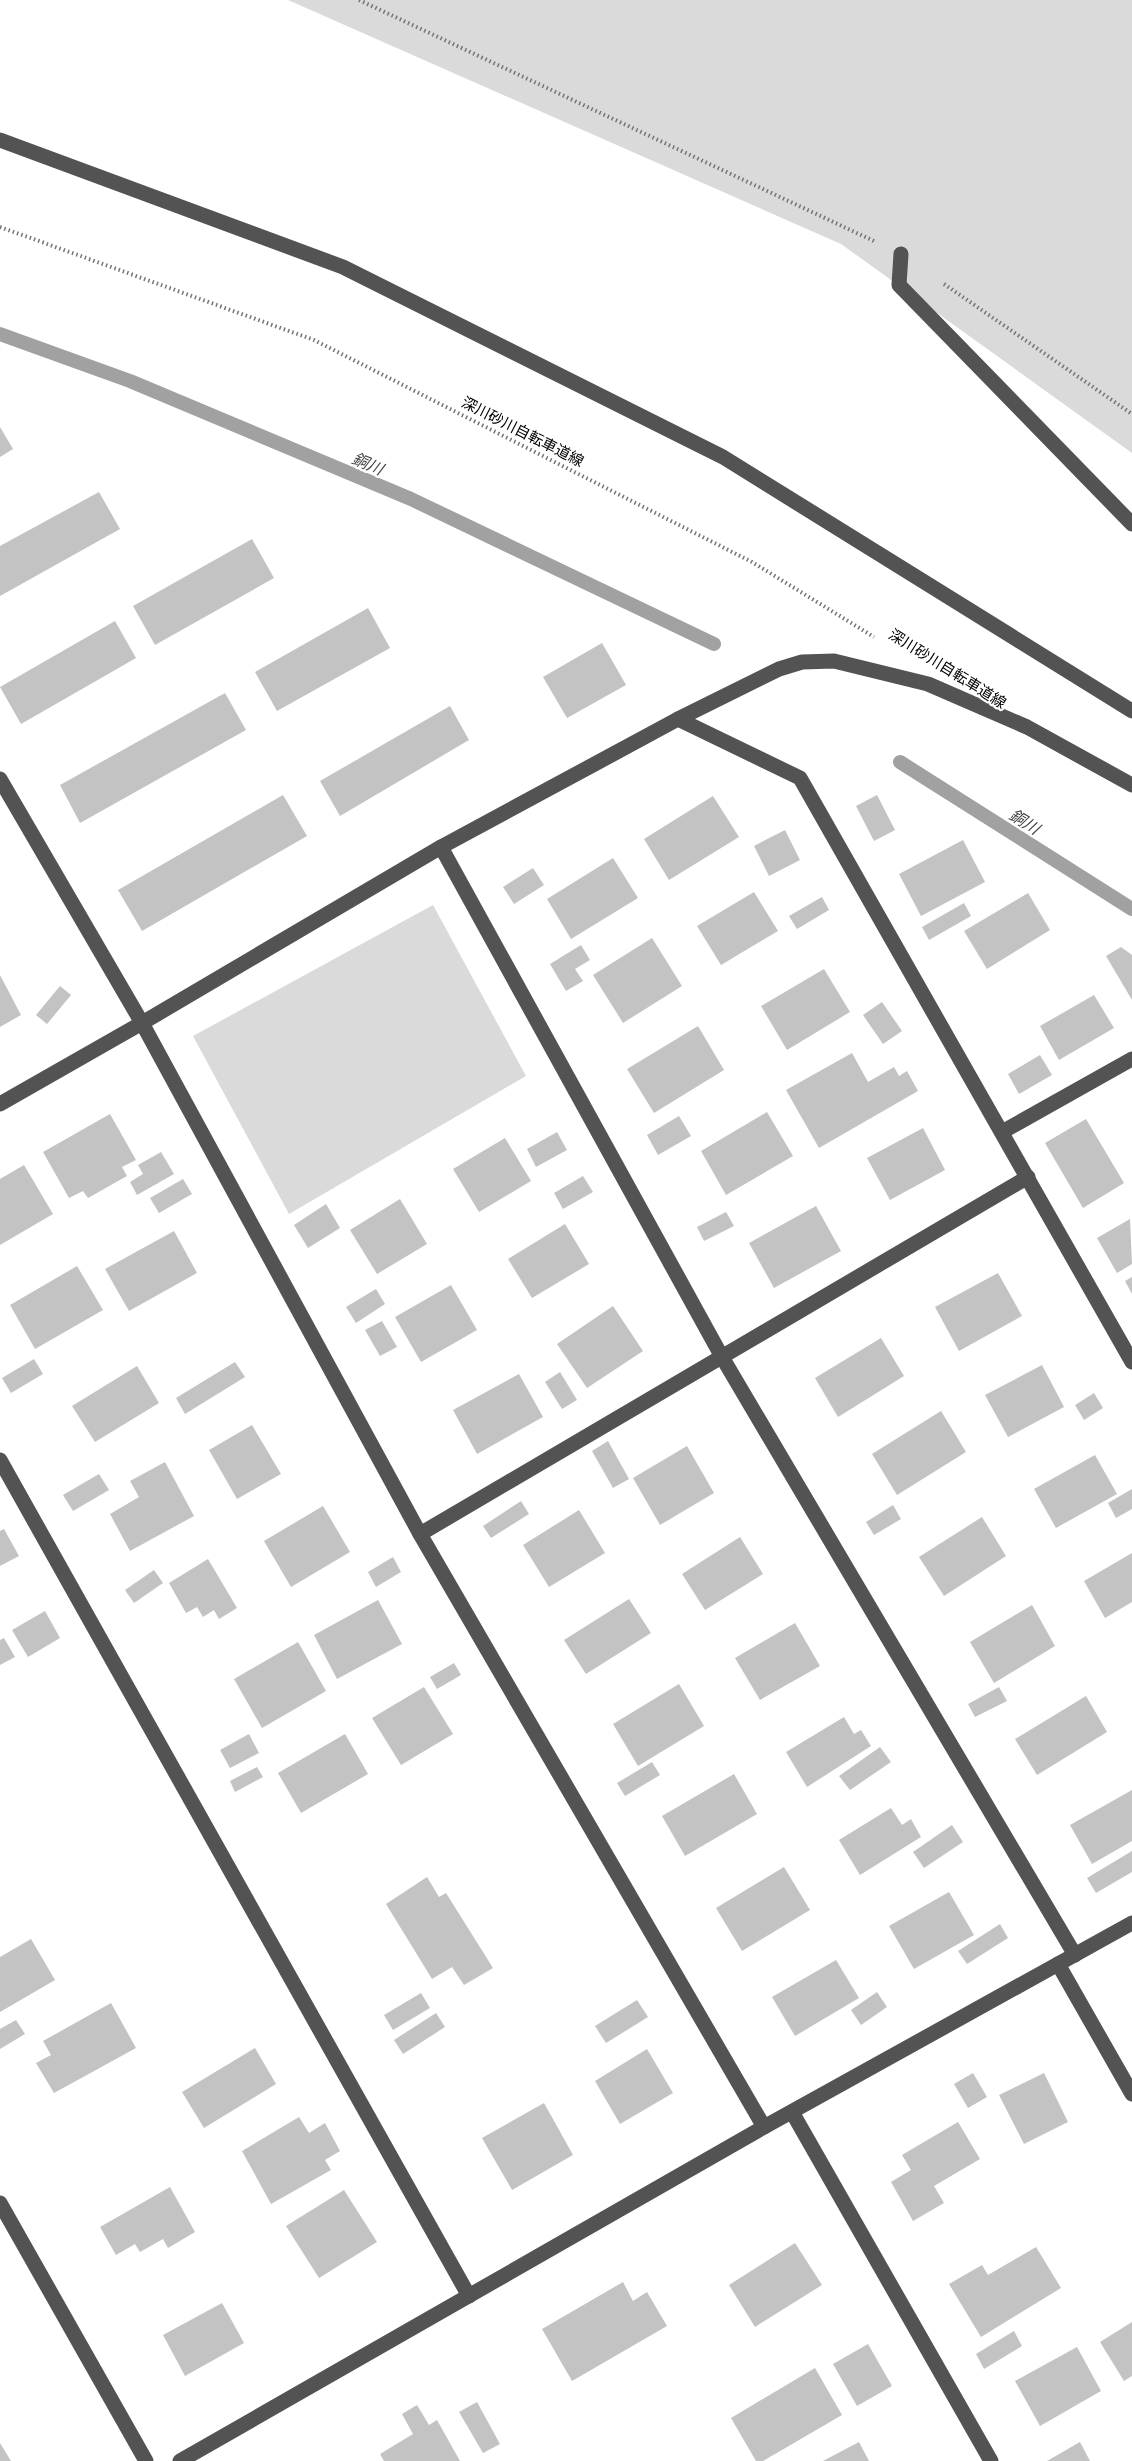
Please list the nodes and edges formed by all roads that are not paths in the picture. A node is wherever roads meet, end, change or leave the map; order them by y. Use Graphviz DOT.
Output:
graph roads {
  1 [pos="0,140"];
  2 [pos="901,254"];
  3 [pos="1132,524"];
  4 [pos="1132,711"];
  5 [pos="678,719"];
  6 [pos="0,778"];
  7 [pos="1132,785"];
  8 [pos="441,847"];
  9 [pos="142,1023"];
  10 [pos="1132,1059"];
  11 [pos="0,1104"];
  12 [pos="1002,1132"];
  13 [pos="1028,1177"];
  14 [pos="722,1357"];
  15 [pos="1132,1362"];
  16 [pos="0,1460"];
  17 [pos="420,1534"];
  18 [pos="1132,1923"];
  19 [pos="1075,1955"];
  20 [pos="1058,1964"];
  21 [pos="1132,2094"];
  22 [pos="792,2112"];
  23 [pos="764,2127"];
  24 [pos="0,2203"];
  25 [pos="469,2296"];
  26 [pos="146,2461"];
  27 [pos="180,2461"];
  28 [pos="991,2461"];
  1 -- 4 [label="street"];
  2 -- 3 [label="street"];
  5 -- 7 [label="street"];
  5 -- 8 [label="street"];
  5 -- 12 [label="street"];
  6 -- 9 [label="street"];
  8 -- 9 [label="street"];
  8 -- 14 [label="street"];
  9 -- 11 [label="street"];
  9 -- 17 [label="street"];
  10 -- 12 [label="street"];
  12 -- 13 [label="street"];
  13 -- 14 [label="street"];
  13 -- 15 [label="street"];
  14 -- 17 [label="street"];
  14 -- 19 [label="street"];
  16 -- 25 [label="street"];
  17 -- 23 [label="street"];
  18 -- 19 [label="street"];
  19 -- 20 [label="street"];
  20 -- 21 [label="street"];
  20 -- 22 [label="street"];
  22 -- 23 [label="street"];
  22 -- 28 [label="street"];
  23 -- 25 [label="street"];
  24 -- 26 [label="street"];
  25 -- 27 [label="street"];
}
